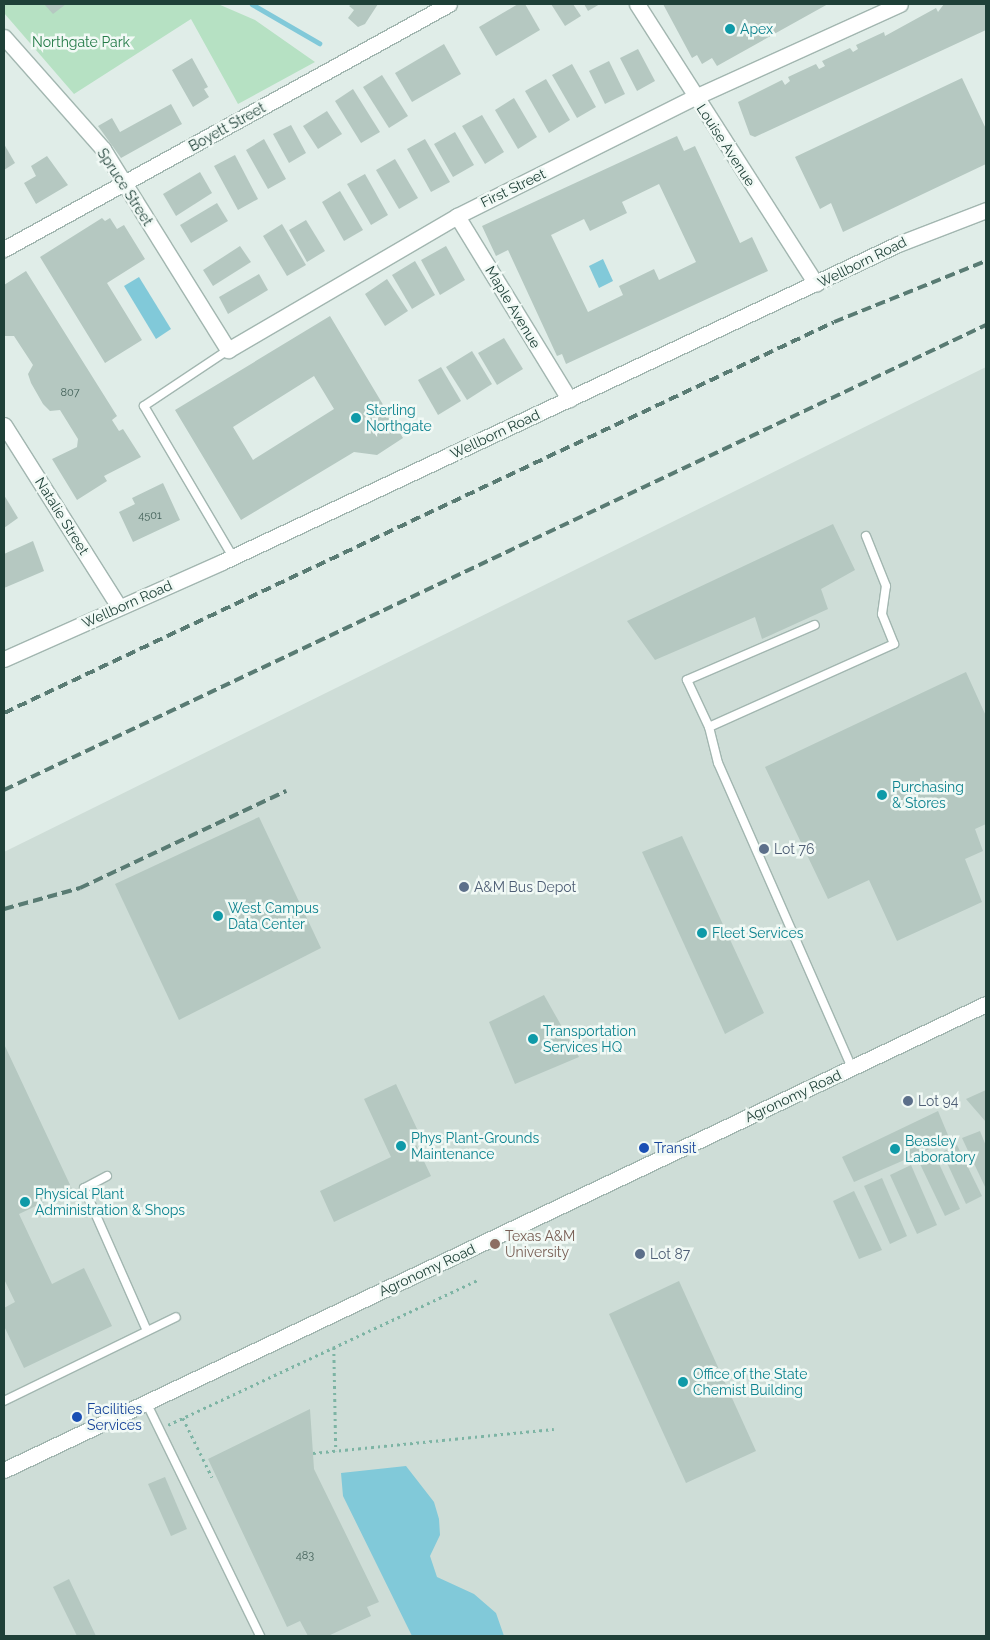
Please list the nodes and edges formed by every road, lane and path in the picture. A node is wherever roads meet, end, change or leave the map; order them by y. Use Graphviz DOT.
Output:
graph roads {
  1 [pos="637,4"];
  2 [pos="900,4"];
  3 [pos="440,6"];
  4 [pos="4,37"];
  5 [pos="695,97"];
  6 [pos="124,184"];
  7 [pos="986,210"];
  8 [pos="457,216"];
  9 [pos="4,249"];
  10 [pos="816,284"];
  11 [pos="228,350"];
  12 [pos="569,399"];
  13 [pos="4,425"];
  14 [pos="866,536"];
  15 [pos="233,557"];
  16 [pos="119,607"];
  17 [pos="815,625"];
  18 [pos="4,660"];
  19 [pos="709,727"];
  20 [pos="986,1004"];
  21 [pos="852,1068"];
  22 [pos="107,1176"];
  23 [pos="479,1279"];
  24 [pos="176,1317"];
  25 [pos="147,1331"];
  26 [pos="334,1347"];
  27 [pos="4,1401"];
  28 [pos="146,1402"];
  29 [pos="183,1418"];
  30 [pos="168,1425"];
  31 [pos="554,1428"];
  32 [pos="336,1451"];
  33 [pos="313,1453"];
  34 [pos="4,1470"];
  35 [pos="212,1477"];
  36 [pos="260,1636"];
  1 -- 5 [label="street, Louise Avenue"];
  2 -- 5 [label="street, First Street"];
  3 -- 6 [label="street, Boyett Street"];
  4 -- 6 [label="street, Spruce Street"];
  5 -- 8 [label="street, First Street"];
  5 -- 10 [label="street, Louise Avenue"];
  6 -- 9 [label="street, Boyett Street"];
  6 -- 11 [label="street, Spruce Street"];
  7 -- 10 [label="street, Wellborn Road"];
  8 -- 11 [label="street, First Street"];
  8 -- 12 [label="street, Maple Avenue"];
  10 -- 12 [label="street, Wellborn Road"];
  11 -- 15 [label="lane, First Street"];
  12 -- 15 [label="street, Wellborn Road"];
  13 -- 16 [label="street, Natalie Street"];
  14 -- 19 [label="lane"];
  15 -- 16 [label="street, Wellborn Road"];
  16 -- 18 [label="street, Wellborn Road"];
  17 -- 19 [label="lane"];
  19 -- 21 [label="lane"];
  20 -- 21 [label="street, Agronomy Road"];
  21 -- 28 [label="street, Agronomy Road"];
  22 -- 25 [label="lane"];
  23 -- 26 [label="path"];
  24 -- 25 [label="lane"];
  25 -- 27 [label="lane"];
  26 -- 29 [label="path"];
  26 -- 32 [label="path"];
  28 -- 34 [label="street, Agronomy Road"];
  28 -- 36 [label="lane"];
  29 -- 30 [label="path"];
  29 -- 35 [label="path"];
  31 -- 32 [label="path"];
  32 -- 33 [label="path"];
}
